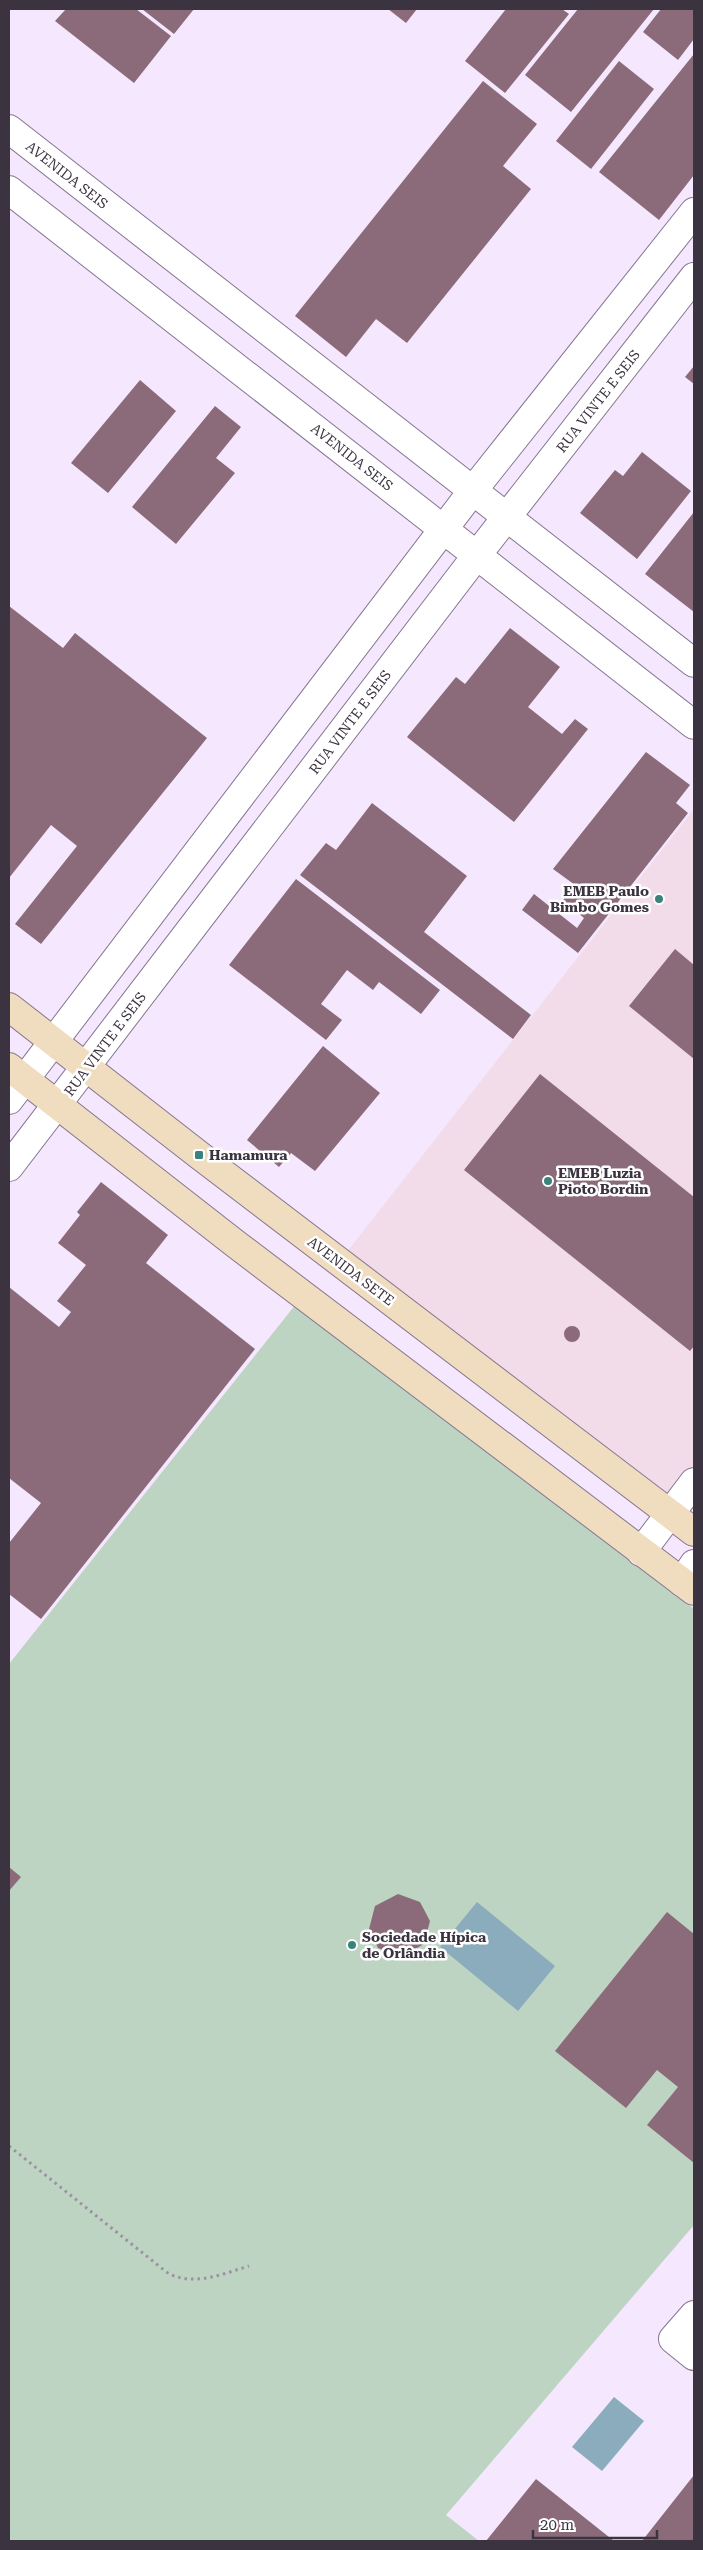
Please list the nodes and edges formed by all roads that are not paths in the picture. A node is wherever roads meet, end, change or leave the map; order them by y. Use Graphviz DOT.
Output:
graph roads {
  1 [pos="9,129"];
  2 [pos="9,190"];
  3 [pos="694,212"];
  4 [pos="694,278"];
  5 [pos="474,489"];
  6 [pos="507,517"];
  7 [pos="445,529"];
  8 [pos="477,555"];
  9 [pos="694,663"];
  10 [pos="694,725"];
  11 [pos="9,1007"];
  12 [pos="53,1042"];
  13 [pos="86,1069"];
  14 [pos="14,1082"];
  15 [pos="58,1105"];
  16 [pos="9,1167"];
  17 [pos="694,1482"];
  18 [pos="670,1513"];
  19 [pos="694,1532"];
  20 [pos="642,1552"];
  21 [pos="690,1579"];
  22 [pos="694,2315"];
  23 [pos="694,2356"];
  1 -- 5 [label="street, AVENIDA SEIS"];
  2 -- 7 [label="street, AVENIDA SEIS"];
  3 -- 5 [label="street"];
  4 -- 6 [label="street, RUA VINTE E SEIS"];
  5 -- 6 [label="street, AVENIDA SEIS"];
  5 -- 7 [label="street"];
  6 -- 8 [label="street, RUA VINTE E SEIS"];
  6 -- 9 [label="street, AVENIDA SEIS"];
  7 -- 8 [label="street, AVENIDA SEIS"];
  7 -- 12 [label="street"];
  8 -- 10 [label="street, AVENIDA SEIS"];
  8 -- 13 [label="street, RUA VINTE E SEIS"];
  11 -- 12 [label="street, AVENIDA SETE"];
  12 -- 13 [label="street, AVENIDA SETE"];
  12 -- 14 [label="street"];
  13 -- 15 [label="street, RUA VINTE E SEIS"];
  13 -- 18 [label="street, AVENIDA SETE"];
  14 -- 15 [label="street"];
  15 -- 16 [label="street, RUA VINTE E SEIS"];
  15 -- 20 [label="street"];
  17 -- 18 [label="street"];
  18 -- 19 [label="street, AVENIDA SETE"];
  18 -- 20 [label="street"];
  20 -- 21 [label="street"];
  22 -- 23 [label="street"];
}
